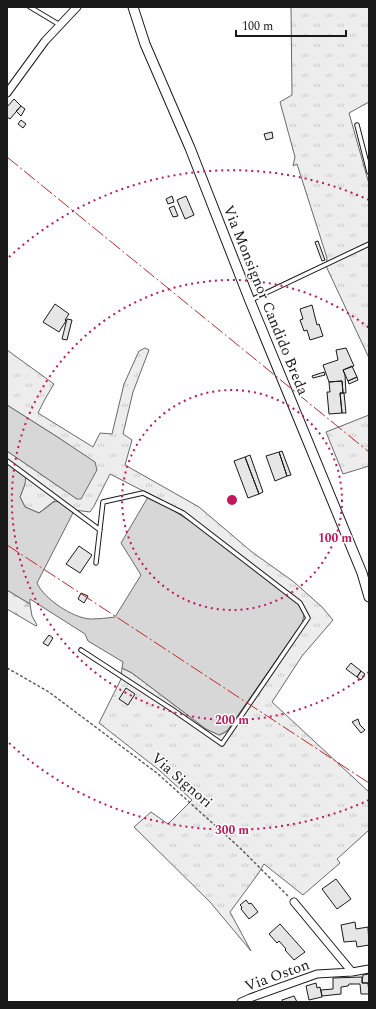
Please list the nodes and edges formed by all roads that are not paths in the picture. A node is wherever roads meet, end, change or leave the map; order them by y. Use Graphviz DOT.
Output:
graph roads {
  1 [pos="30,7"];
  2 [pos="77,7"];
  3 [pos="134,9"];
  4 [pos="61,25"];
  5 [pos="7,93"];
  6 [pos="357,125"];
  7 [pos="369,172"];
  8 [pos="369,244"];
  9 [pos="250,301"];
  10 [pos="7,461"];
  11 [pos="100,530"];
  12 [pos="96,563"];
  13 [pos="369,597"];
  14 [pos="81,650"];
  15 [pos="294,902"];
  16 [pos="369,969"];
  17 [pos="352,972"];
  18 [pos="241,1002"];
  1 -- 4 [label="lane"];
  2 -- 4 [label="street"];
  3 -- 9 [label="main road, Via Monsignor Candido Breda"];
  4 -- 5 [label="street"];
  6 -- 7 [label="lane"];
  8 -- 9 [label="lane"];
  9 -- 13 [label="main road, Via Monsignor Candido Breda"];
  10 -- 11 [label="lane"];
  11 -- 12 [label="lane"];
  11 -- 14 [label="lane"];
  15 -- 17 [label="street"];
  16 -- 17 [label="street, Via Oston"];
  17 -- 18 [label="street, Via Oston"];
}
